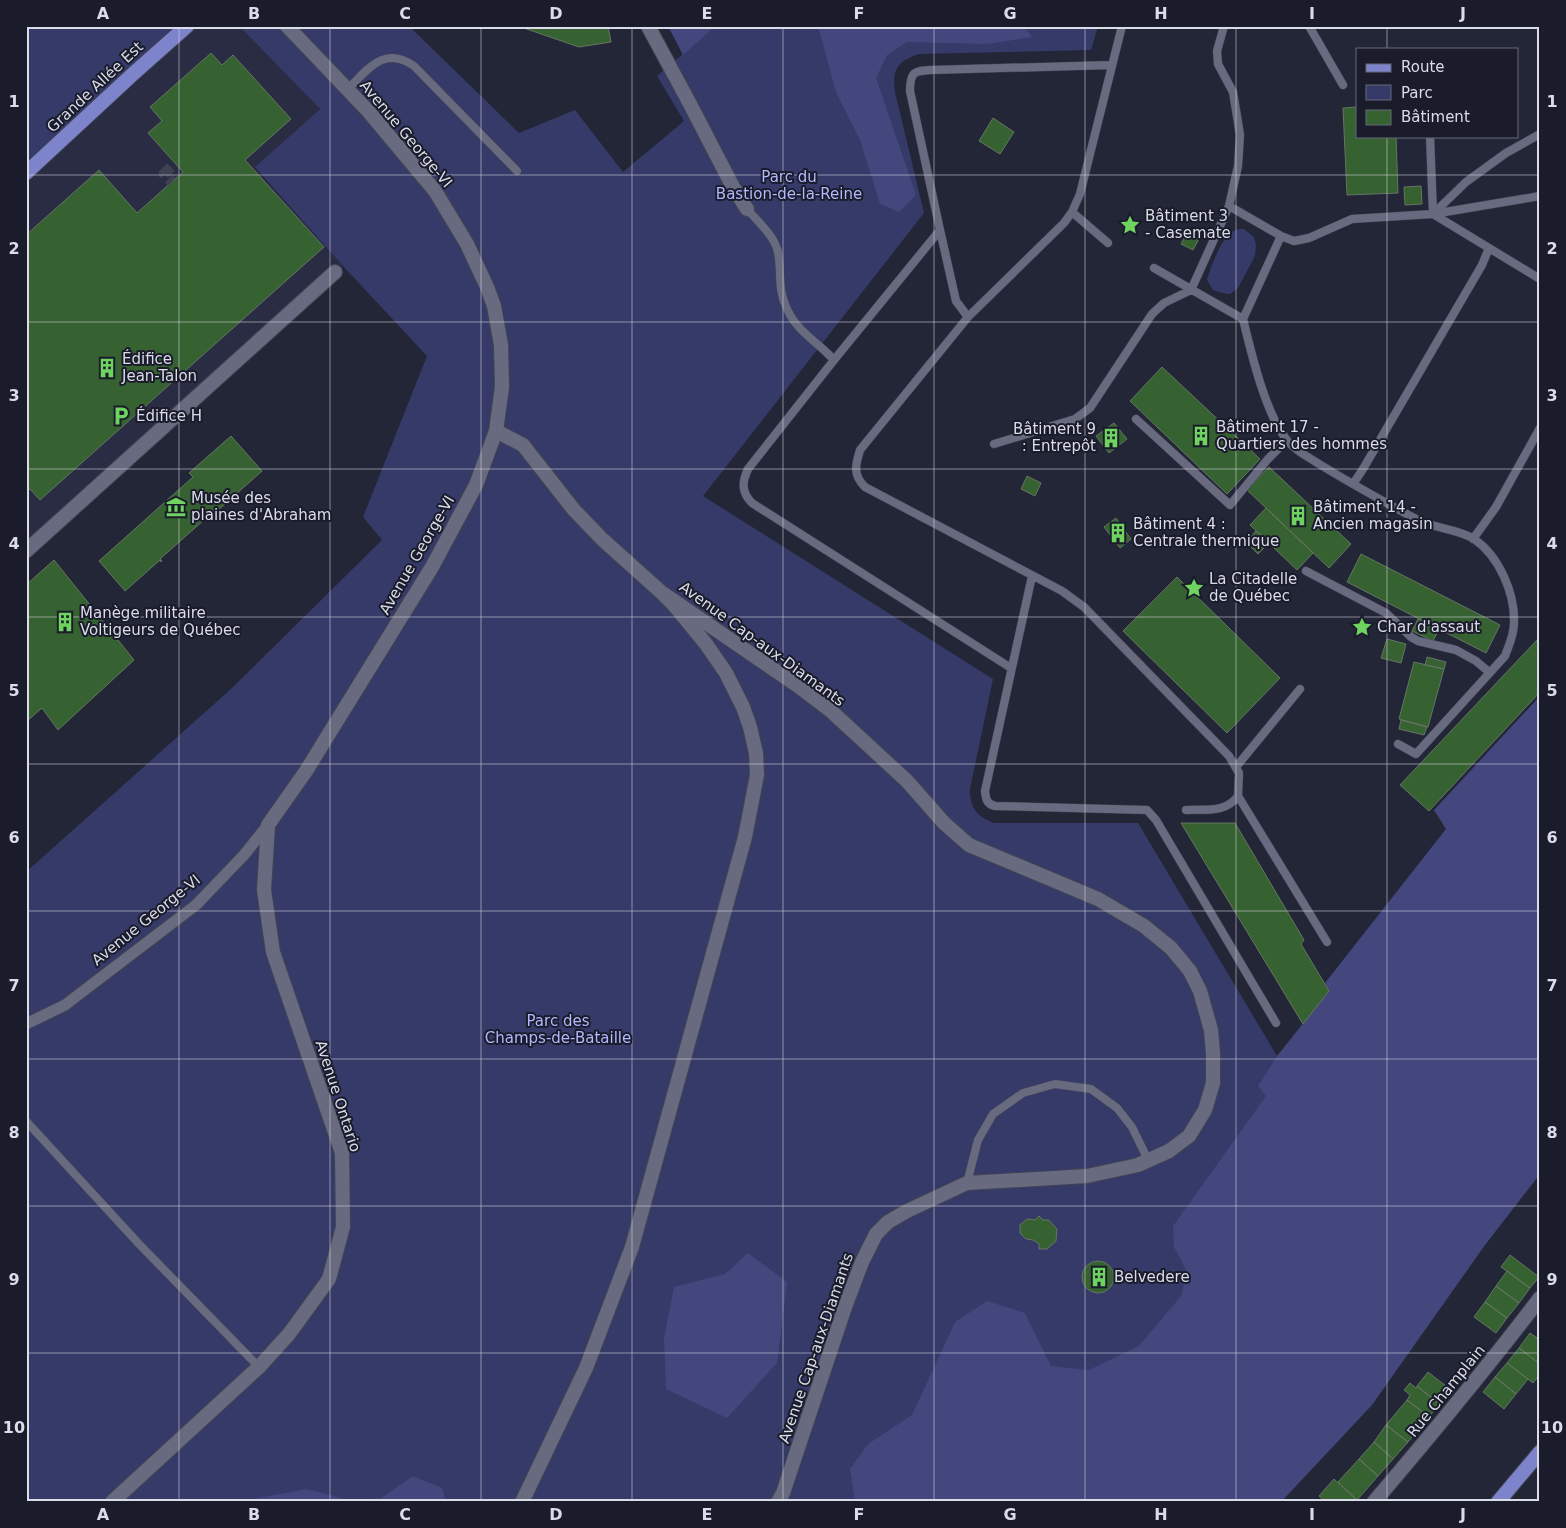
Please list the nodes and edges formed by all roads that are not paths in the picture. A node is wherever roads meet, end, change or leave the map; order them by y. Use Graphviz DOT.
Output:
graph roads {
  1 [pos="187,26"];
  2 [pos="287,26"];
  3 [pos="648,26"];
  4 [pos="1122,26"];
  5 [pos="1224,26"];
  6 [pos="1309,26"];
  7 [pos="1111,65"];
  8 [pos="1343,85"];
  9 [pos="347,90"];
  10 [pos="1540,134"];
  11 [pos="1430,138"];
  12 [pos="517,171"];
  13 [pos="26,173"];
  14 [pos="1540,196"];
  15 [pos="1229,206"];
  16 [pos="746,208"];
  17 [pos="1072,212"];
  18 [pos="1433,214"];
  19 [pos="940,230"];
  20 [pos="1281,236"];
  21 [pos="1108,243"];
  22 [pos="1489,248"];
  23 [pos="1154,268"];
  24 [pos="335,272"];
  25 [pos="1540,279"];
  26 [pos="1191,290"];
  27 [pos="968,317"];
  28 [pos="1243,319"];
  29 [pos="834,360"];
  30 [pos="1136,419"];
  31 [pos="1540,428"];
  32 [pos="496,431"];
  33 [pos="1538,438"];
  34 [pos="1287,440"];
  35 [pos="994,444"];
  36 [pos="1353,484"];
  37 [pos="1473,539"];
  38 [pos="26,551"];
  39 [pos="1306,571"];
  40 [pos="1032,576"];
  41 [pos="661,592"];
  42 [pos="1011,668"];
  43 [pos="1489,672"];
  44 [pos="1300,689"];
  45 [pos="1398,744"];
  46 [pos="1236,767"];
  47 [pos="1238,796"];
  48 [pos="1186,810"];
  49 [pos="268,825"];
  50 [pos="1327,942"];
  51 [pos="1276,1023"];
  52 [pos="26,1024"];
  53 [pos="26,1121"];
  54 [pos="1148,1160"];
  55 [pos="967,1183"];
  56 [pos="1540,1298"];
  57 [pos="259,1367"];
  58 [pos="1540,1452"];
  59 [pos="112,1502"];
  60 [pos="522,1502"];
  61 [pos="778,1502"];
  62 [pos="1374,1502"];
  63 [pos="1498,1502"];
  1 -- 13 [label="main road, Grande Allée Est"];
  2 -- 9 [label="street, Avenue George-VI"];
  3 -- 16 [label="street"];
  4 -- 7 [label="lane"];
  5 -- 15 [label="lane"];
  6 -- 8 [label="lane"];
  7 -- 17 [label="lane"];
  7 -- 19 [label="lane"];
  9 -- 12 [label="lane"];
  9 -- 32 [label="street, Avenue George-VI"];
  10 -- 18 [label="lane"];
  11 -- 18 [label="lane"];
  14 -- 18 [label="lane"];
  15 -- 20 [label="lane"];
  15 -- 26 [label="lane"];
  16 -- 29 [label="lane"];
  17 -- 21 [label="lane"];
  17 -- 27 [label="lane"];
  18 -- 20 [label="lane"];
  18 -- 22 [label="lane"];
  19 -- 27 [label="lane"];
  19 -- 29 [label="lane"];
  20 -- 28 [label="lane"];
  22 -- 25 [label="lane"];
  22 -- 36 [label="lane"];
  23 -- 26 [label="lane"];
  24 -- 38 [label="street"];
  26 -- 28 [label="lane"];
  26 -- 35 [label="lane"];
  27 -- 40 [label="lane"];
  28 -- 34 [label="lane"];
  29 -- 42 [label="lane"];
  30 -- 34 [label="lane"];
  31 -- 33 [label="lane"];
  32 -- 41 [label="street, Avenue Cap-aux-Diamants"];
  32 -- 49 [label="street, Avenue George-VI"];
  33 -- 37 [label="lane"];
  34 -- 36 [label="lane"];
  36 -- 37 [label="lane"];
  37 -- 43 [label="lane"];
  39 -- 43 [label="lane"];
  40 -- 42 [label="lane"];
  40 -- 46 [label="lane"];
  41 -- 54 [label="street, Avenue Cap-aux-Diamants"];
  41 -- 60 [label="street, Avenue Cap-aux-Diamants"];
  42 -- 51 [label="lane"];
  43 -- 45 [label="lane"];
  44 -- 46 [label="lane"];
  46 -- 47 [label="lane"];
  47 -- 48 [label="lane"];
  47 -- 50 [label="lane"];
  49 -- 52 [label="street, Avenue George-VI"];
  49 -- 57 [label="street, Avenue Ontario"];
  53 -- 57 [label="lane"];
  54 -- 55 [label="street, Avenue Cap-aux-Diamants"];
  54 -- 55 [label="lane"];
  55 -- 61 [label="street, Avenue Cap-aux-Diamants"];
  56 -- 62 [label="street, Rue Champlain"];
  57 -- 59 [label="street, Avenue Ontario"];
  58 -- 63 [label="main road"];
}
